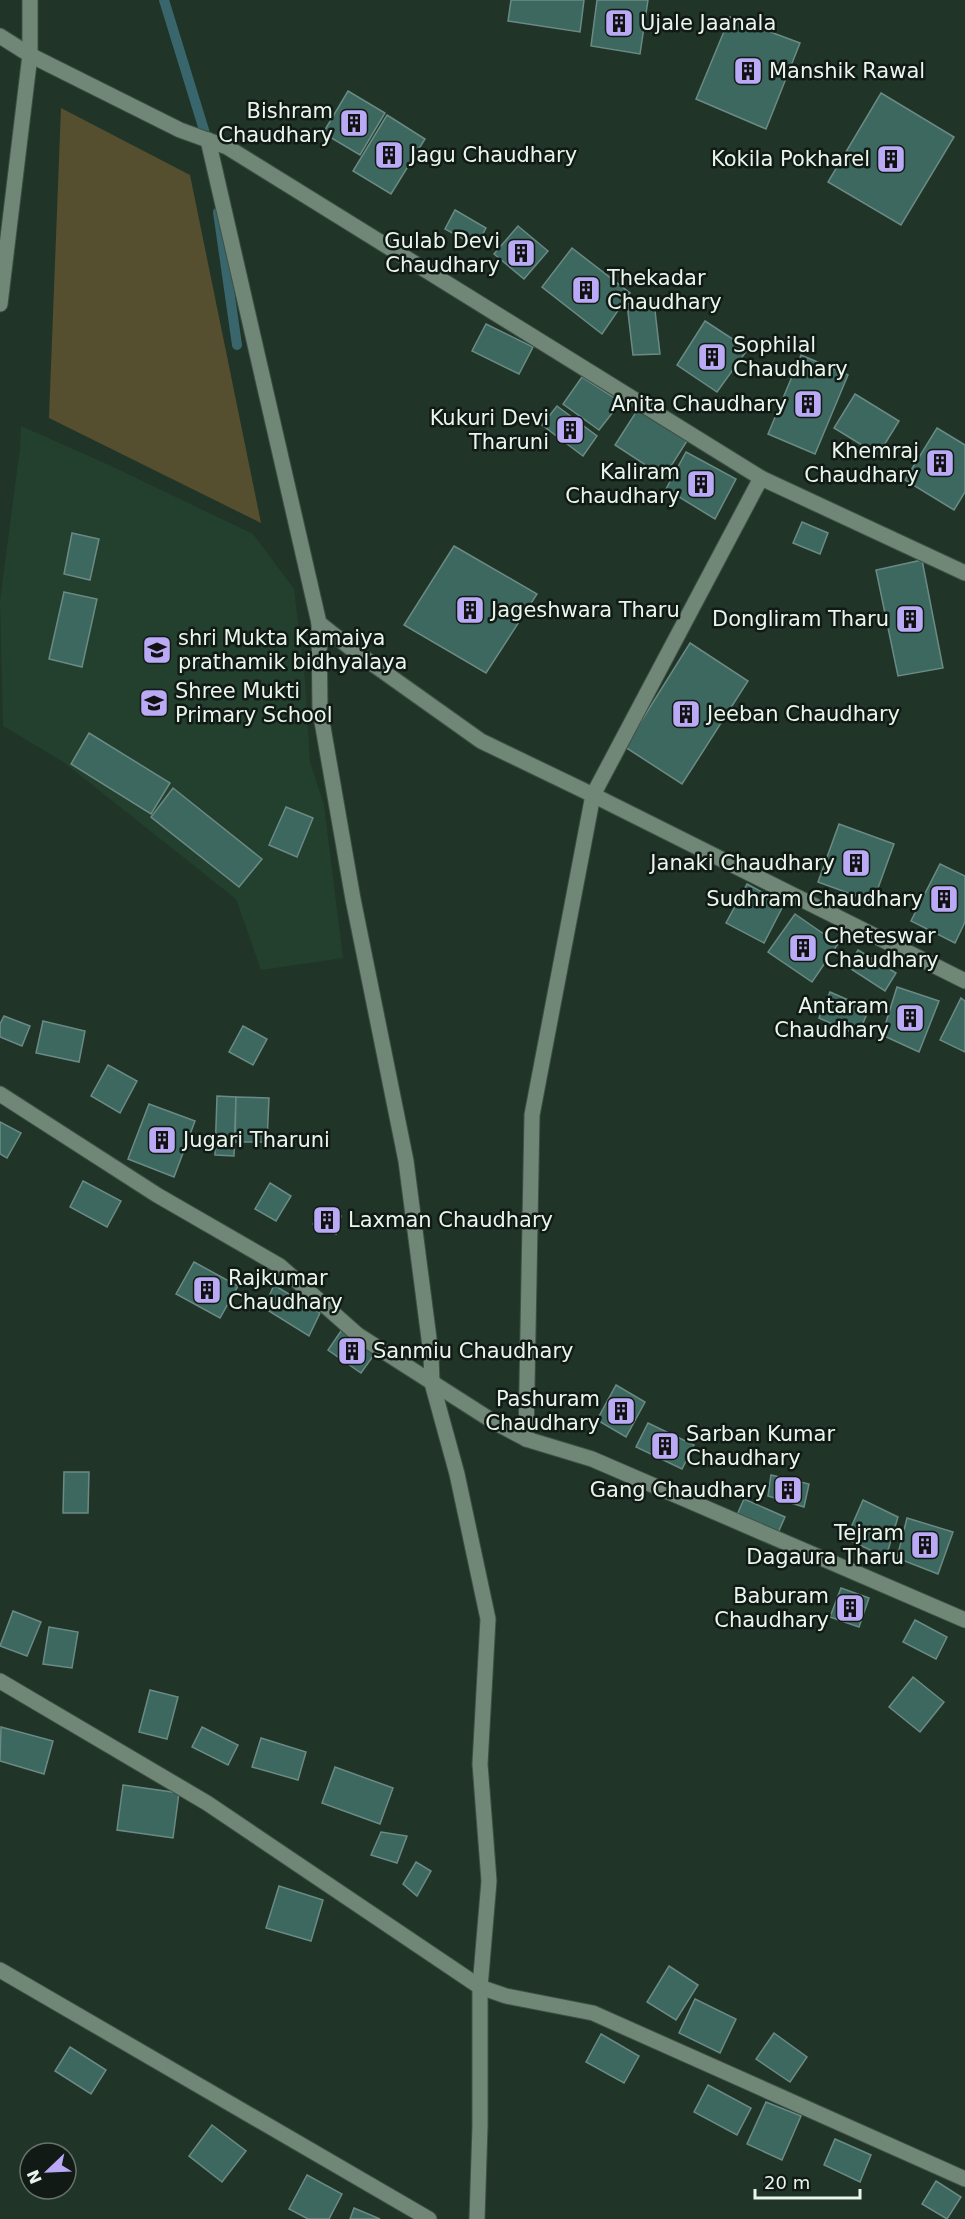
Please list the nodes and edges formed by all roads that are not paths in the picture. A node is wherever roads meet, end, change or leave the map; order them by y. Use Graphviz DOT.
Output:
graph roads {
  1 [pos="30,0"];
  2 [pos="0,36"];
  3 [pos="30,55"];
  4 [pos="208,140"];
  5 [pos="0,304"];
  6 [pos="761,478"];
  7 [pos="965,573"];
  8 [pos="319,623"];
  9 [pos="593,795"];
  10 [pos="965,981"];
  11 [pos="0,1094"];
  12 [pos="432,1383"];
  13 [pos="526,1439"];
  14 [pos="965,1620"];
  15 [pos="0,1681"];
  16 [pos="0,1970"];
  17 [pos="480,1987"];
  18 [pos="965,2179"];
  19 [pos="429,2219"];
  20 [pos="477,2219"];
  1 -- 3 [label="street"];
  2 -- 3 [label="street"];
  3 -- 4 [label="street"];
  3 -- 5 [label="street"];
  4 -- 6 [label="street"];
  4 -- 8 [label="street"];
  6 -- 7 [label="street"];
  6 -- 9 [label="street"];
  8 -- 9 [label="street"];
  8 -- 12 [label="street"];
  9 -- 10 [label="street"];
  9 -- 13 [label="street"];
  11 -- 12 [label="street"];
  12 -- 13 [label="street"];
  12 -- 17 [label="street"];
  13 -- 14 [label="street"];
  15 -- 17 [label="street"];
  16 -- 19 [label="street"];
  17 -- 18 [label="street"];
  17 -- 20 [label="street"];
}
